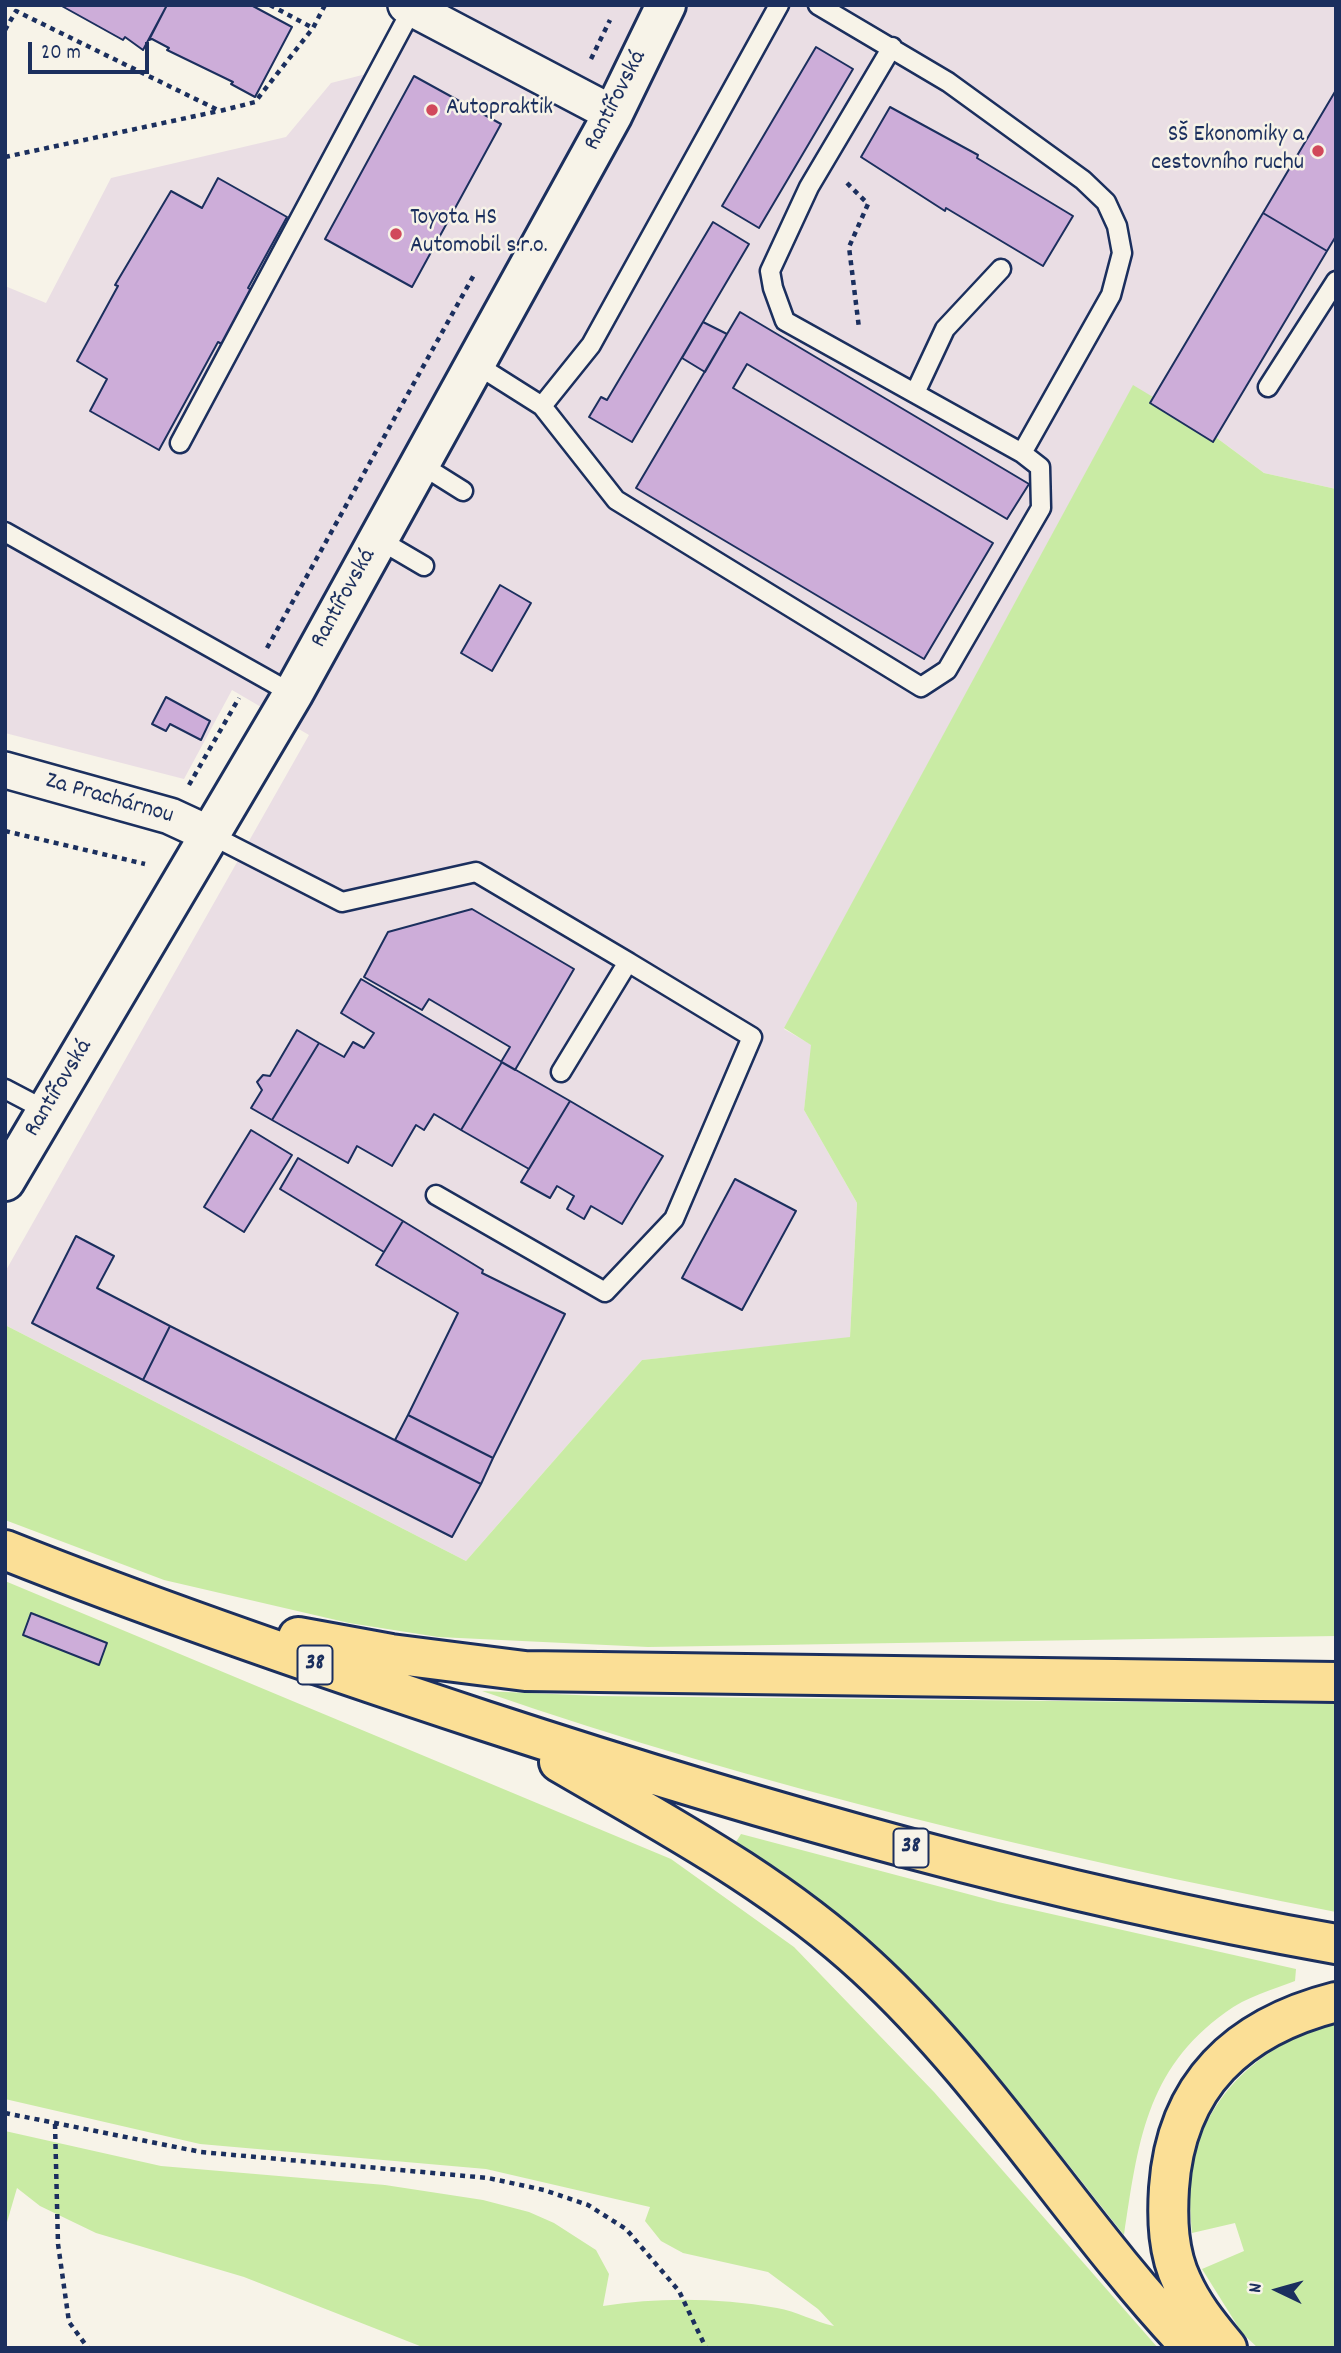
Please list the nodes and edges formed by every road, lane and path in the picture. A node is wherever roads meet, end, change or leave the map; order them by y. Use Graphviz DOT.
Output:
graph roads {
  1 [pos="270,5"];
  2 [pos="325,5"];
  3 [pos="666,5"];
  4 [pos="779,5"];
  5 [pos="818,5"];
  6 [pos="425,11"];
  7 [pos="612,17"];
  8 [pos="313,28"];
  9 [pos="5,30"];
  10 [pos="892,47"];
  11 [pos="575,93"];
  12 [pos="220,111"];
  13 [pos="613,114"];
  14 [pos="5,157"];
  15 [pos="825,161"];
  16 [pos="482,262"];
  17 [pos="1001,269"];
  18 [pos="1336,281"];
  19 [pos="474,363"];
  20 [pos="863,364"];
  21 [pos="1268,387"];
  22 [pos="915,393"];
  23 [pos="542,406"];
  24 [pos="180,443"];
  25 [pos="1022,453"];
  26 [pos="420,464"];
  27 [pos="463,491"];
  28 [pos="5,532"];
  29 [pos="378,539"];
  30 [pos="424,566"];
  31 [pos="254,672"];
  32 [pos="293,694"];
  33 [pos="5,770"];
  34 [pos="170,816"];
  35 [pos="5,831"];
  36 [pos="211,835"];
  37 [pos="628,962"];
  38 [pos="561,1072"];
  39 [pos="5,1088"];
  40 [pos="47,1111"];
  41 [pos="5,1181"];
  42 [pos="436,1195"];
  43 [pos="5,1550"];
  44 [pos="138,1602"];
  45 [pos="1336,1682"];
  46 [pos="494,1723"];
  47 [pos="1336,1944"];
  48 [pos="1336,2002"];
  49 [pos="5,2113"];
  50 [pos="55,2124"];
  51 [pos="88,2348"];
  52 [pos="706,2348"];
  53 [pos="1192,2348"];
  54 [pos="1227,2348"];
  1 -- 8 [label="path"];
  2 -- 8 [label="path"];
  3 -- 13 [label="street, Rantířovská"];
  4 -- 23 [label="lane"];
  5 -- 10 [label="lane"];
  6 -- 11 [label="street"];
  6 -- 24 [label="lane"];
  7 -- 11 [label="path"];
  8 -- 12 [label="path"];
  9 -- 12 [label="path"];
  10 -- 15 [label="lane"];
  10 -- 25 [label="lane"];
  11 -- 13 [label="street"];
  12 -- 14 [label="path"];
  13 -- 19 [label="street, Rantířovská"];
  15 -- 20 [label="path"];
  15 -- 20 [label="lane"];
  16 -- 31 [label="path"];
  17 -- 22 [label="lane"];
  18 -- 21 [label="lane"];
  19 -- 23 [label="lane"];
  19 -- 26 [label="street, Rantířovská"];
  20 -- 22 [label="lane"];
  22 -- 25 [label="lane"];
  23 -- 25 [label="lane"];
  26 -- 27 [label="lane"];
  26 -- 29 [label="street, Rantířovská"];
  28 -- 31 [label="lane"];
  29 -- 30 [label="lane"];
  29 -- 32 [label="street, Rantířovská"];
  31 -- 32 [label="lane"];
  31 -- 34 [label="path"];
  32 -- 36 [label="street, Rantířovská"];
  33 -- 34 [label="street, Za Prachárnou"];
  34 -- 35 [label="path"];
  34 -- 36 [label="street, Za Prachárnou"];
  36 -- 37 [label="lane"];
  36 -- 40 [label="street, Rantířovská"];
  37 -- 38 [label="lane"];
  37 -- 42 [label="lane"];
  39 -- 40 [label="lane"];
  40 -- 41 [label="street, Rantířovská"];
  43 -- 44 [label="main road, 38"];
  44 -- 45 [label="main road"];
  44 -- 46 [label="main road, 38"];
  46 -- 47 [label="main road, 38"];
  46 -- 53 [label="main road"];
  48 -- 54 [label="main road"];
  49 -- 50 [label="path"];
  50 -- 51 [label="path"];
  50 -- 52 [label="path"];
}
